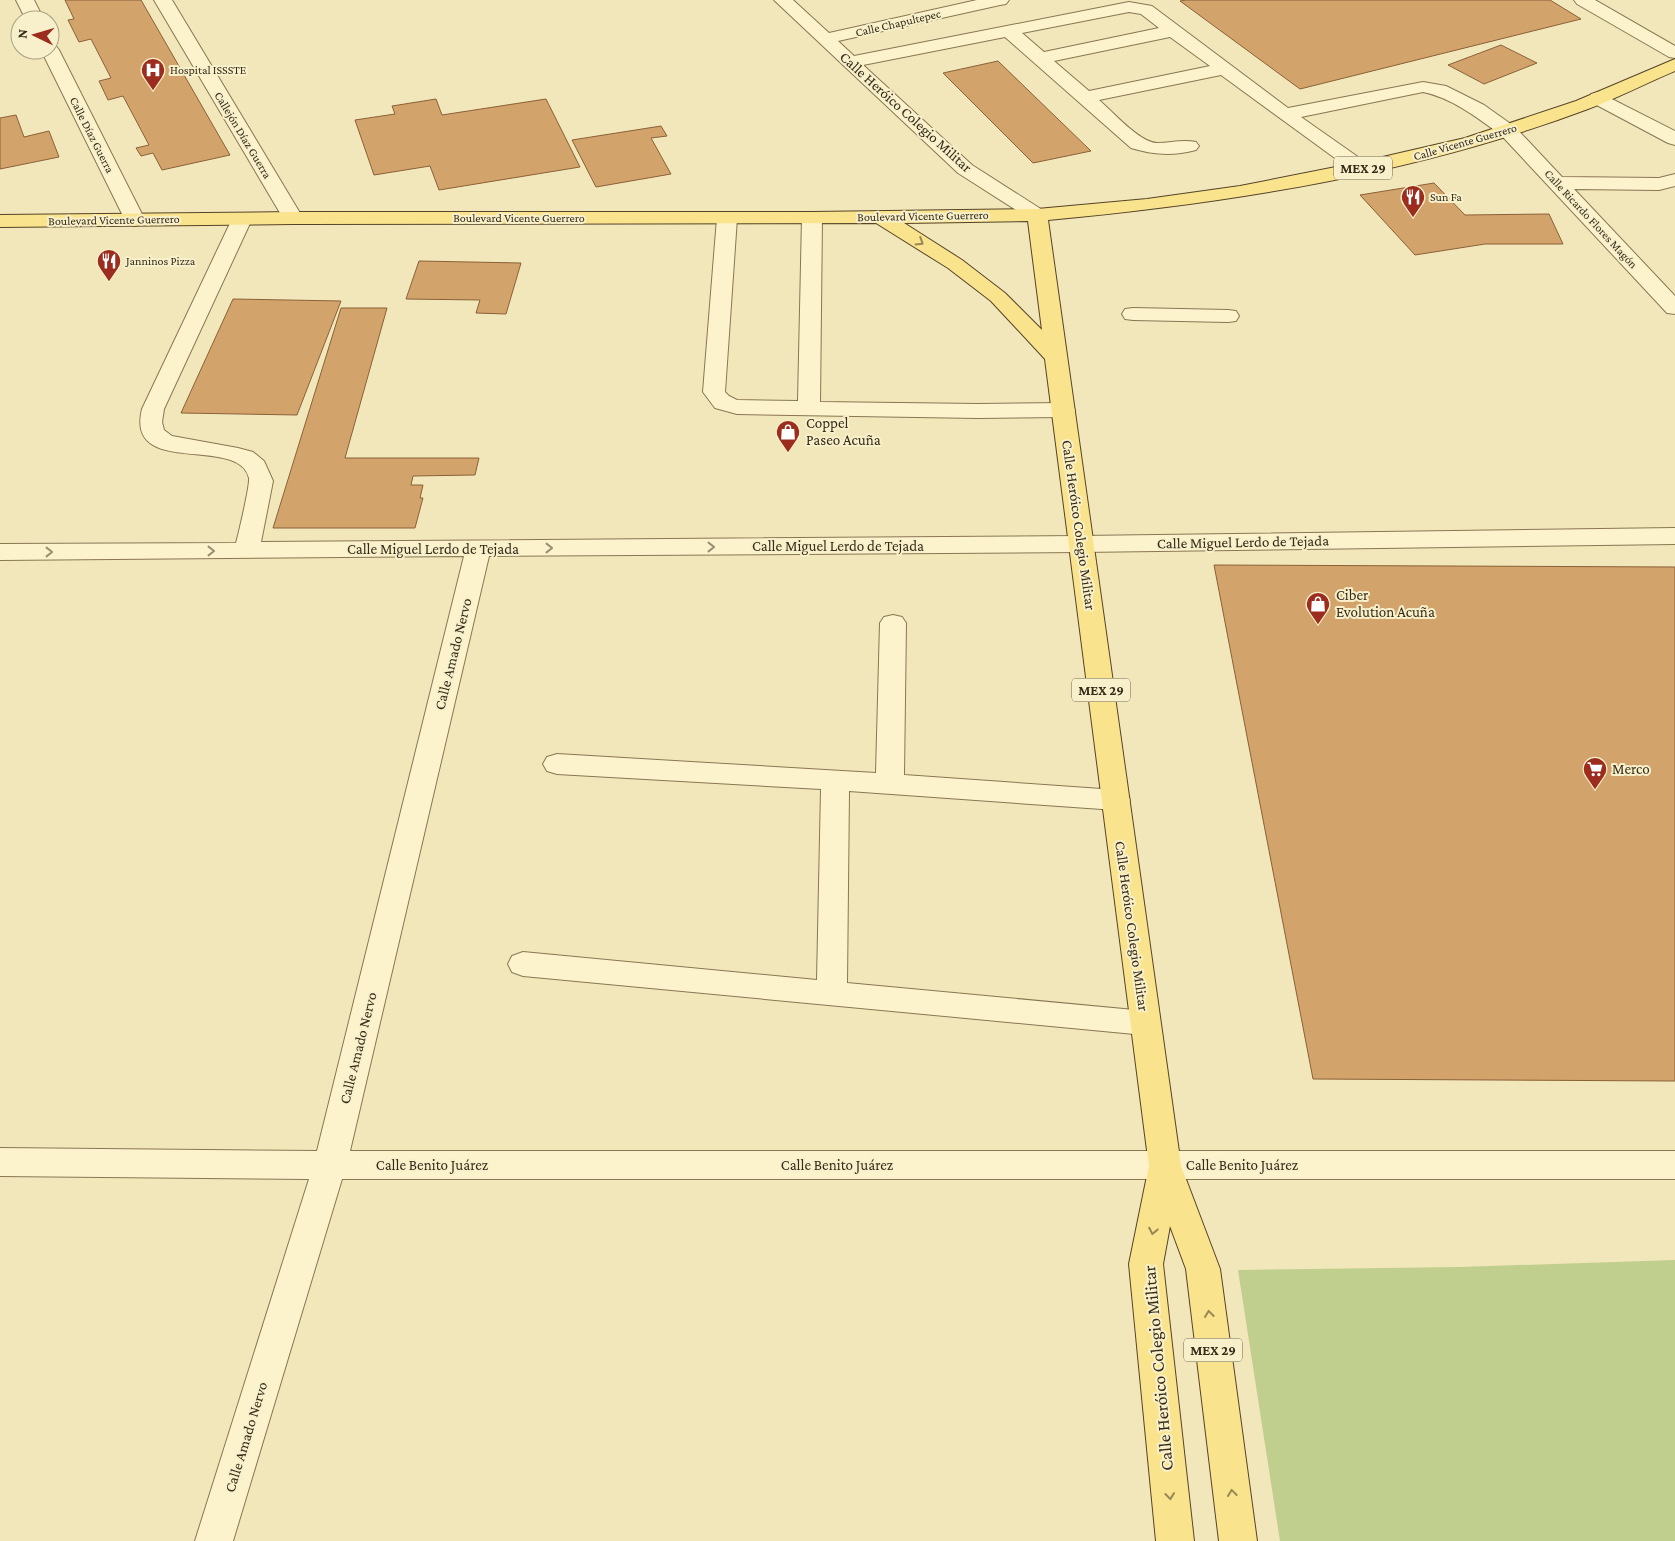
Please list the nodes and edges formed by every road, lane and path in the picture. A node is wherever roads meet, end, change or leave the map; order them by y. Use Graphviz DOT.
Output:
graph roads {
  1 [pos="163,0"];
  2 [pos="783,0"];
  3 [pos="1000,0"];
  4 [pos="1583,0"];
  5 [pos="1172,31"];
  6 [pos="1010,32"];
  7 [pos="825,39"];
  8 [pos="1675,53"];
  9 [pos="1040,58"];
  10 [pos="55,60"];
  11 [pos="851,62"];
  12 [pos="1675,64"];
  13 [pos="1223,69"];
  14 [pos="1085,98"];
  15 [pos="1598,98"];
  16 [pos="1285,114"];
  17 [pos="1675,123"];
  18 [pos="1657,129"];
  19 [pos="1508,130"];
  20 [pos="1675,139"];
  21 [pos="1189,146"];
  22 [pos="1362,168"];
  23 [pos="1675,180"];
  24 [pos="1557,183"];
  25 [pos="1037,215"];
  26 [pos="879,216"];
  27 [pos="293,218"];
  28 [pos="728,218"];
  29 [pos="812,218"];
  30 [pos="242,219"];
  31 [pos="135,220"];
  32 [pos="0,221"];
  33 [pos="1675,308"];
  34 [pos="1133,314"];
  35 [pos="1228,316"];
  36 [pos="1056,357"];
  37 [pos="809,408"];
  38 [pos="1064,410"];
  39 [pos="1675,536"];
  40 [pos="1081,544"];
  41 [pos="478,549"];
  42 [pos="247,550"];
  43 [pos="0,552"];
  44 [pos="893,623"];
  45 [pos="557,764"];
  46 [pos="835,780"];
  47 [pos="890,782"];
  48 [pos="1116,800"];
  49 [pos="523,964"];
  50 [pos="832,994"];
  51 [pos="1145,1023"];
  52 [pos="0,1162"];
  53 [pos="330,1165"];
  54 [pos="1675,1165"];
  55 [pos="1165,1166"];
  56 [pos="214,1541"];
  57 [pos="1175,1541"];
  58 [pos="1238,1541"];
  1 -- 27 [label="street, Callejón Díaz Guerra"];
  2 -- 7 [label="street, Calle Heróico Colegio Militar"];
  3 -- 7 [label="street, Calle Chapultepec"];
  4 -- 8 [label="street"];
  5 -- 6 [label="street"];
  5 -- 9 [label="street"];
  5 -- 13 [label="street"];
  6 -- 9 [label="street"];
  6 -- 11 [label="street"];
  7 -- 11 [label="street, Calle Heróico Colegio Militar"];
  9 -- 14 [label="street"];
  10 -- 31 [label="street, Calle Díaz Guerra"];
  11 -- 25 [label="street, Calle Heróico Colegio Militar"];
  12 -- 15 [label="main road, Calle Vicente Guerrero / MEX 29"];
  13 -- 14 [label="street"];
  13 -- 16 [label="street"];
  14 -- 21 [label="street"];
  15 -- 18 [label="street"];
  15 -- 19 [label="main road, Calle Vicente Guerrero / MEX 29"];
  16 -- 19 [label="street, Calle Ricardo Flores Magón"];
  16 -- 22 [label="street"];
  17 -- 18 [label="street"];
  18 -- 20 [label="street"];
  19 -- 22 [label="main road, Calle Vicente Guerrero / MEX 29"];
  19 -- 24 [label="street, Calle Ricardo Flores Magón"];
  22 -- 25 [label="main road, Calle Vicente Guerrero / MEX 29"];
  23 -- 24 [label="street"];
  24 -- 33 [label="street, Calle Ricardo Flores Magón"];
  25 -- 26 [label="main road, Boulevard Vicente Guerrero"];
  25 -- 36 [label="main road, Calle Heróico Colegio Militar / MEX 29"];
  26 -- 29 [label="main road, Boulevard Vicente Guerrero"];
  26 -- 36 [label="main road, one-way"];
  27 -- 28 [label="main road, Boulevard Vicente Guerrero"];
  27 -- 30 [label="main road, Boulevard Vicente Guerrero"];
  28 -- 29 [label="main road, Boulevard Vicente Guerrero"];
  28 -- 37 [label="street"];
  29 -- 37 [label="street"];
  30 -- 31 [label="main road, Boulevard Vicente Guerrero"];
  30 -- 42 [label="street"];
  31 -- 32 [label="main road, Boulevard Vicente Guerrero"];
  34 -- 35 [label="street"];
  36 -- 38 [label="main road, Calle Heróico Colegio Militar / MEX 29"];
  37 -- 38 [label="street"];
  38 -- 40 [label="main road, Calle Heróico Colegio Militar / MEX 29"];
  39 -- 40 [label="street, Calle Miguel Lerdo de Tejada"];
  41 -- 40 [label="street, Calle Miguel Lerdo de Tejada, one-way"];
  40 -- 48 [label="main road, Calle Heróico Colegio Militar / MEX 29"];
  41 -- 42 [label="street, Calle Miguel Lerdo de Tejada"];
  41 -- 53 [label="street, Calle Amado Nervo"];
  43 -- 42 [label="street, Calle Miguel Lerdo de Tejada, one-way"];
  44 -- 47 [label="street"];
  45 -- 46 [label="street"];
  46 -- 47 [label="street"];
  46 -- 50 [label="street"];
  47 -- 48 [label="street"];
  48 -- 51 [label="main road, Calle Heróico Colegio Militar / MEX 29"];
  49 -- 50 [label="street"];
  50 -- 51 [label="street"];
  51 -- 55 [label="main road, Calle Heróico Colegio Militar / MEX 29"];
  52 -- 53 [label="street, Calle Benito Juárez"];
  53 -- 55 [label="street, Calle Benito Juárez"];
  53 -- 56 [label="street, Calle Amado Nervo"];
  54 -- 55 [label="street, Calle Benito Juárez"];
  55 -- 57 [label="main road, Calle Heróico Colegio Militar / MEX 29, one-way"];
  58 -- 55 [label="main road, Calle Heróico Colegio Militar / MEX 29, one-way"];
}
